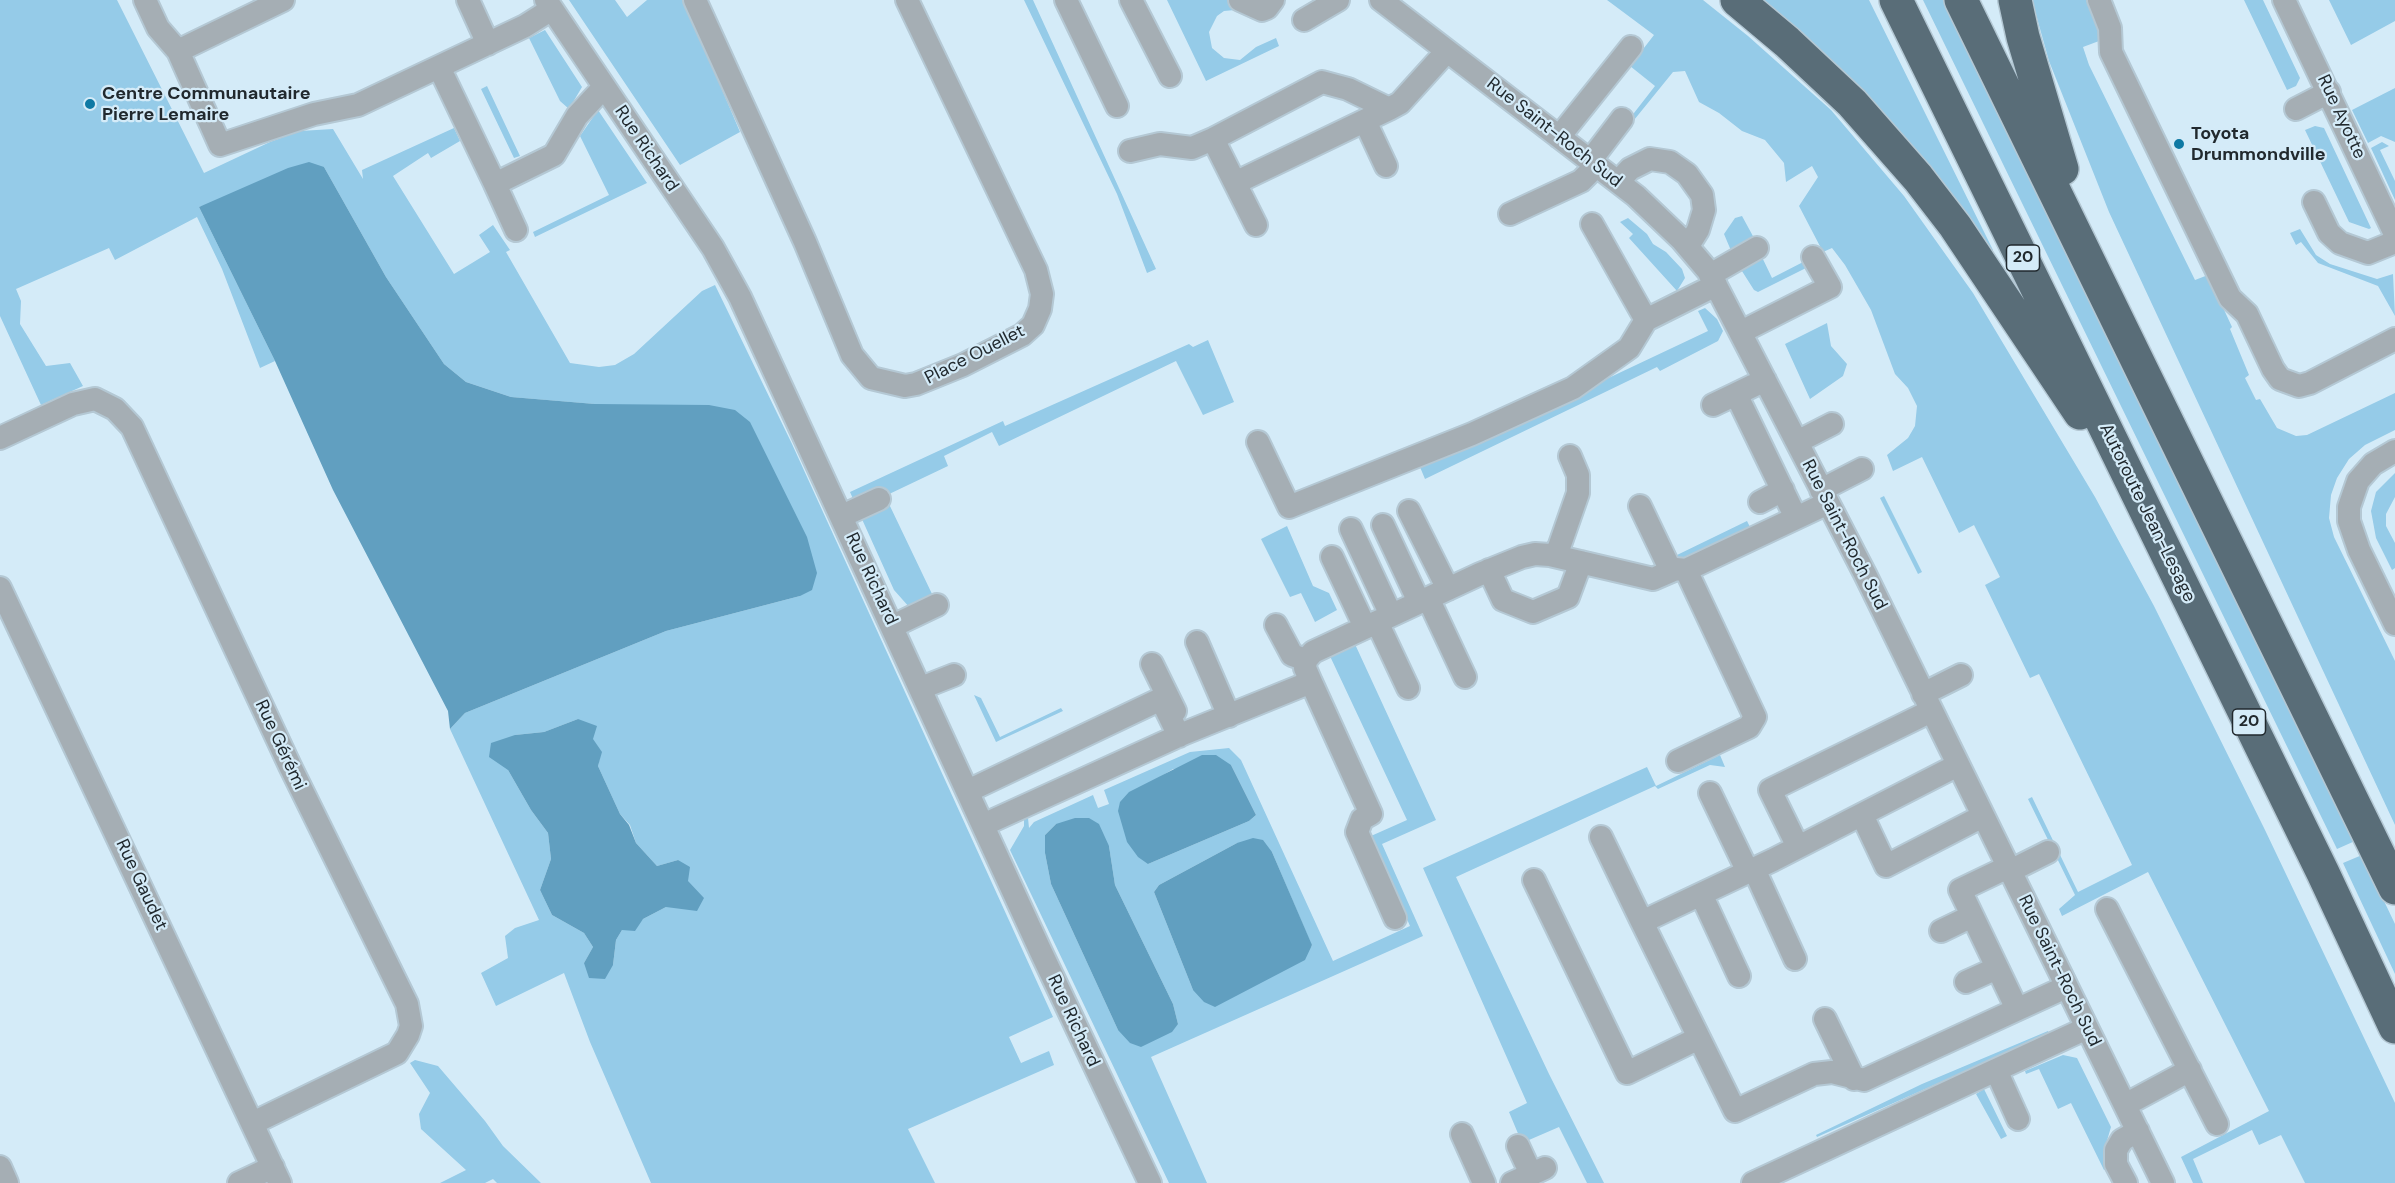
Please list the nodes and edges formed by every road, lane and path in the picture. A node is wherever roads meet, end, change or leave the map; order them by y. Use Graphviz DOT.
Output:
graph roads {
  1 [pos="145,0"];
  2 [pos="283,0"];
  3 [pos="468,0"];
  4 [pos="694,0"];
  5 [pos="907,0"];
  6 [pos="1066,0"];
  7 [pos="1131,0"];
  8 [pos="1240,0"];
  9 [pos="1273,0"];
  10 [pos="1338,0"];
  11 [pos="1381,0"];
  12 [pos="1737,0"];
  13 [pos="1896,0"];
  14 [pos="1961,0"];
  15 [pos="2014,0"];
  16 [pos="2099,0"];
  17 [pos="2287,1"];
  18 [pos="549,4"];
  19 [pos="1304,20"];
  20 [pos="488,44"];
  21 [pos="1631,47"];
  22 [pos="178,51"];
  23 [pos="1447,51"];
  24 [pos="440,67"];
  25 [pos="1170,76"];
  26 [pos="604,87"];
  27 [pos="2330,92"];
  28 [pos="1117,106"];
  29 [pos="1389,109"];
  30 [pos="2296,109"];
  31 [pos="1622,119"];
  32 [pos="1365,121"];
  33 [pos="1559,137"];
  34 [pos="1213,139"];
  35 [pos="1130,151"];
  36 [pos="1593,163"];
  37 [pos="1386,166"];
  38 [pos="1618,182"];
  39 [pos="1235,183"];
  40 [pos="495,184"];
  41 [pos="2314,202"];
  42 [pos="1510,214"];
  43 [pos="1593,224"];
  44 [pos="1256,225"];
  45 [pos="516,230"];
  46 [pos="2395,234"];
  47 [pos="2395,242"];
  48 [pos="1688,246"];
  49 [pos="1757,248"];
  50 [pos="1813,257"];
  51 [pos="2088,257"];
  52 [pos="1713,280"];
  53 [pos="1646,320"];
  54 [pos="1741,332"];
  55 [pos="2395,339"];
  56 [pos="1765,380"];
  57 [pos="1736,394"];
  58 [pos="1713,405"];
  59 [pos="1832,424"];
  60 [pos="0,438"];
  61 [pos="1258,442"];
  62 [pos="1797,442"];
  63 [pos="2395,451"];
  64 [pos="1570,456"];
  65 [pos="1862,469"];
  66 [pos="1783,490"];
  67 [pos="1825,496"];
  68 [pos="879,499"];
  69 [pos="1640,506"];
  70 [pos="1409,511"];
  71 [pos="842,516"];
  72 [pos="2149,516"];
  73 [pos="1759,518"];
  74 [pos="1796,518"];
  75 [pos="1383,525"];
  76 [pos="1351,529"];
  77 [pos="1556,556"];
  78 [pos="1332,557"];
  79 [pos="1581,562"];
  80 [pos="1489,570"];
  81 [pos="1678,570"];
  82 [pos="2,595"];
  83 [pos="1432,596"];
  84 [pos="937,605"];
  85 [pos="1377,621"];
  86 [pos="2395,624"];
  87 [pos="1276,625"];
  88 [pos="892,626"];
  89 [pos="1197,642"];
  90 [pos="1306,660"];
  91 [pos="1152,664"];
  92 [pos="954,675"];
  93 [pos="1961,675"];
  94 [pos="1465,677"];
  95 [pos="1311,682"];
  96 [pos="921,688"];
  97 [pos="1408,688"];
  98 [pos="1927,703"];
  99 [pos="1229,716"];
  100 [pos="1182,734"];
  101 [pos="1678,761"];
  102 [pos="1958,765"];
  103 [pos="968,791"];
  104 [pos="1710,793"];
  105 [pos="1862,815"];
  106 [pos="1983,816"];
  107 [pos="983,825"];
  108 [pos="1601,837"];
  109 [pos="1798,847"];
  110 [pos="2049,852"];
  111 [pos="2009,869"];
  112 [pos="1751,871"];
  113 [pos="1534,880"];
  114 [pos="2395,888"];
  115 [pos="1701,894"];
  116 [pos="2107,909"];
  117 [pos="1972,916"];
  118 [pos="1395,918"];
  119 [pos="1642,922"];
  120 [pos="1941,931"];
  121 [pos="1796,959"];
  122 [pos="1997,968"];
  123 [pos="1738,976"];
  124 [pos="1966,982"];
  125 [pos="2066,987"];
  126 [pos="2018,1009"];
  127 [pos="1825,1019"];
  128 [pos="2395,1027"];
  129 [pos="2087,1028"];
  130 [pos="1699,1038"];
  131 [pos="1996,1070"];
  132 [pos="2190,1070"];
  133 [pos="1854,1079"];
  134 [pos="2125,1105"];
  135 [pos="2018,1119"];
  136 [pos="253,1123"];
  137 [pos="2217,1124"];
  138 [pos="2138,1131"];
  139 [pos="1462,1134"];
  140 [pos="1518,1146"];
  141 [pos="0,1167"];
  142 [pos="277,1175"];
  143 [pos="1530,1175"];
  144 [pos="7,1183"];
  145 [pos="239,1183"];
  146 [pos="1150,1183"];
  147 [pos="1484,1183"];
  148 [pos="1753,1183"];
  149 [pos="2126,1183"];
  150 [pos="2163,1183"];
  1 -- 22 [label="street"];
  2 -- 22 [label="street"];
  3 -- 20 [label="street"];
  4 -- 5 [label="street, Place Ouellet"];
  6 -- 28 [label="street"];
  7 -- 25 [label="street"];
  8 -- 9 [label="street"];
  10 -- 19 [label="street"];
  11 -- 23 [label="street, Rue Saint-Roch Sud"];
  12 -- 72 [label="highway"];
  13 -- 72 [label="highway, Autoroute Jean-Lesage / 20"];
  14 -- 51 [label="highway"];
  15 -- 51 [label="highway"];
  16 -- 55 [label="street"];
  17 -- 27 [label="street, Rue Ayotte"];
  18 -- 20 [label="street"];
  18 -- 26 [label="street, Rue Richard"];
  20 -- 24 [label="street"];
  21 -- 33 [label="street"];
  22 -- 24 [label="street"];
  23 -- 29 [label="street"];
  23 -- 33 [label="street, Rue Saint-Roch Sud"];
  24 -- 40 [label="street"];
  26 -- 40 [label="street"];
  26 -- 71 [label="street, Rue Richard"];
  27 -- 30 [label="street"];
  27 -- 46 [label="street, Rue Ayotte"];
  29 -- 32 [label="street"];
  29 -- 34 [label="street"];
  31 -- 36 [label="street"];
  32 -- 37 [label="street"];
  32 -- 39 [label="street"];
  33 -- 36 [label="street, Rue Saint-Roch Sud"];
  34 -- 35 [label="street"];
  34 -- 39 [label="street"];
  36 -- 38 [label="street, Rue Saint-Roch Sud"];
  36 -- 42 [label="street"];
  38 -- 48 [label="street, Rue Saint-Roch Sud"];
  38 -- 48 [label="street"];
  39 -- 44 [label="street"];
  40 -- 45 [label="street"];
  41 -- 47 [label="street"];
  43 -- 53 [label="street"];
  48 -- 52 [label="street, Rue Saint-Roch Sud"];
  49 -- 52 [label="street"];
  50 -- 54 [label="street"];
  51 -- 114 [label="highway"];
  52 -- 53 [label="street"];
  52 -- 54 [label="street, Rue Saint-Roch Sud"];
  53 -- 61 [label="street"];
  54 -- 56 [label="street, Rue Saint-Roch Sud"];
  56 -- 57 [label="street"];
  56 -- 62 [label="street, Rue Saint-Roch Sud"];
  57 -- 58 [label="street"];
  57 -- 66 [label="street"];
  59 -- 62 [label="street"];
  60 -- 136 [label="street, Rue Gérémi"];
  62 -- 67 [label="street, Rue Saint-Roch Sud"];
  63 -- 86 [label="street"];
  64 -- 77 [label="street"];
  65 -- 67 [label="street"];
  66 -- 73 [label="street"];
  66 -- 74 [label="street"];
  67 -- 74 [label="street"];
  67 -- 98 [label="street, Rue Saint-Roch Sud"];
  68 -- 71 [label="street"];
  69 -- 81 [label="street"];
  70 -- 83 [label="street"];
  71 -- 88 [label="street, Rue Richard"];
  72 -- 128 [label="highway, Autoroute Jean-Lesage / 20"];
  73 -- 74 [label="street"];
  73 -- 81 [label="street"];
  75 -- 83 [label="street"];
  76 -- 85 [label="street"];
  77 -- 79 [label="street"];
  77 -- 80 [label="street"];
  78 -- 85 [label="street"];
  79 -- 80 [label="street"];
  79 -- 81 [label="street"];
  80 -- 83 [label="street"];
  81 -- 101 [label="street"];
  82 -- 136 [label="street, Rue Gaudet"];
  83 -- 85 [label="street"];
  83 -- 94 [label="street"];
  84 -- 88 [label="street"];
  85 -- 90 [label="street"];
  85 -- 97 [label="street"];
  87 -- 90 [label="street"];
  88 -- 96 [label="street, Rue Richard"];
  89 -- 99 [label="street"];
  90 -- 95 [label="street"];
  91 -- 100 [label="street"];
  92 -- 96 [label="street"];
  93 -- 98 [label="street"];
  95 -- 99 [label="street"];
  95 -- 118 [label="street"];
  96 -- 103 [label="street, Rue Richard"];
  98 -- 102 [label="street, Rue Saint-Roch Sud"];
  98 -- 109 [label="street"];
  99 -- 100 [label="street"];
  100 -- 103 [label="street"];
  100 -- 107 [label="street"];
  102 -- 105 [label="street"];
  102 -- 106 [label="street, Rue Saint-Roch Sud"];
  103 -- 107 [label="street, Rue Richard"];
  104 -- 112 [label="street"];
  105 -- 106 [label="street"];
  105 -- 109 [label="street"];
  106 -- 111 [label="street, Rue Saint-Roch Sud"];
  107 -- 146 [label="street, Rue Richard"];
  108 -- 119 [label="street"];
  109 -- 112 [label="street"];
  110 -- 111 [label="street"];
  111 -- 117 [label="street"];
  111 -- 125 [label="street, Rue Saint-Roch Sud"];
  112 -- 115 [label="street"];
  112 -- 121 [label="street"];
  113 -- 130 [label="street"];
  115 -- 119 [label="street"];
  115 -- 123 [label="street"];
  116 -- 132 [label="street"];
  117 -- 120 [label="street"];
  117 -- 122 [label="street"];
  119 -- 130 [label="street"];
  122 -- 124 [label="street"];
  122 -- 126 [label="street"];
  125 -- 126 [label="street"];
  125 -- 129 [label="street, Rue Saint-Roch Sud"];
  126 -- 133 [label="street"];
  127 -- 133 [label="street"];
  129 -- 131 [label="street"];
  129 -- 134 [label="street, Rue Saint-Roch Sud"];
  130 -- 133 [label="street"];
  131 -- 135 [label="street"];
  131 -- 148 [label="street"];
  132 -- 134 [label="street"];
  132 -- 137 [label="street"];
  134 -- 138 [label="street, Rue Saint-Roch Sud"];
  136 -- 142 [label="street, Rue Gaudet"];
  138 -- 149 [label="street"];
  138 -- 150 [label="street, Rue Saint-Roch Sud"];
  139 -- 147 [label="street"];
  140 -- 143 [label="street"];
  141 -- 144 [label="street"];
  142 -- 145 [label="street"];
}
